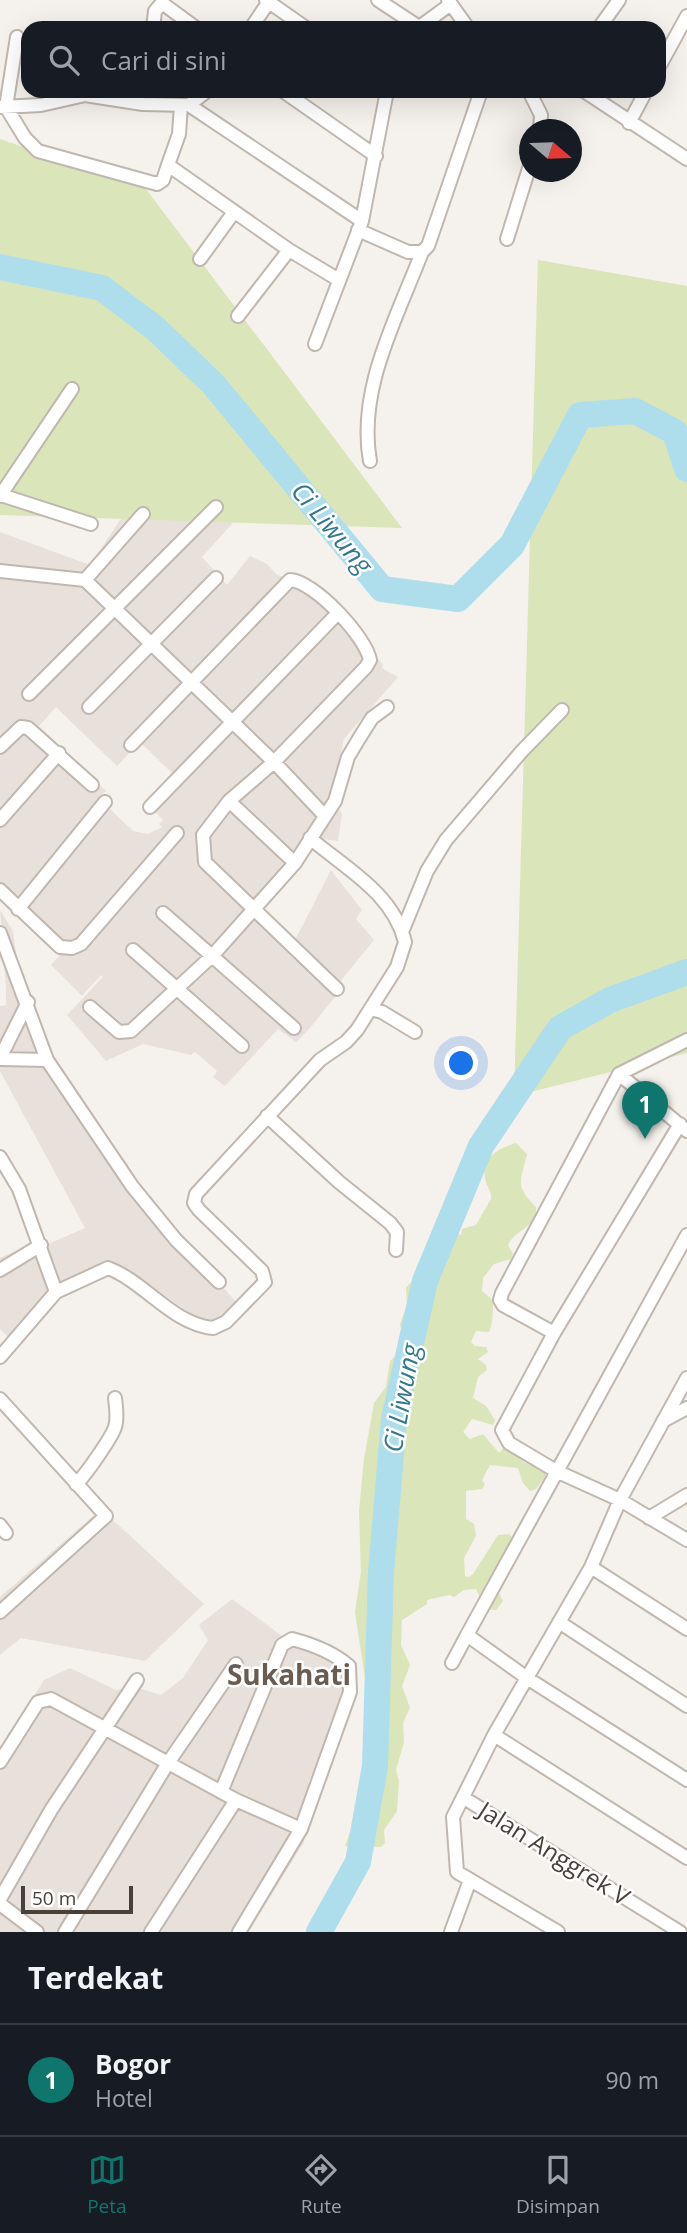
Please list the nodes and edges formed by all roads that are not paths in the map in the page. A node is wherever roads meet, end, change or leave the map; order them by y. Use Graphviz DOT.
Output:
graph roads {
  1 [pos="378,0"];
  2 [pos="619,0"];
  3 [pos="268,1"];
  4 [pos="450,2"];
  5 [pos="687,16"];
  6 [pos="154,21"];
  7 [pos="186,21"];
  8 [pos="255,21"];
  9 [pos="296,21"];
  10 [pos="408,21"];
  11 [pos="427,21"];
  12 [pos="463,21"];
  13 [pos="604,21"];
  14 [pos="17,37"];
  15 [pos="666,54"];
  16 [pos="72,98"];
  17 [pos="149,98"];
  18 [pos="196,98"];
  19 [pos="293,98"];
  20 [pos="386,98"];
  21 [pos="479,98"];
  22 [pos="532,98"];
  23 [pos="594,98"];
  24 [pos="642,98"];
  25 [pos="185,105"];
  26 [pos="3,107"];
  27 [pos="541,119"];
  28 [pos="629,123"];
  29 [pos="376,156"];
  30 [pos="687,158"];
  31 [pos="168,165"];
  32 [pos="525,182"];
  33 [pos="234,212"];
  34 [pos="360,225"];
  35 [pos="507,239"];
  36 [pos="289,250"];
  37 [pos="422,252"];
  38 [pos="200,259"];
  39 [pos="339,280"];
  40 [pos="238,316"];
  41 [pos="315,344"];
  42 [pos="72,388"];
  43 [pos="370,461"];
  44 [pos="1,496"];
  45 [pos="216,507"];
  46 [pos="143,514"];
  47 [pos="91,524"];
  48 [pos="0,571"];
  49 [pos="216,578"];
  50 [pos="85,580"];
  51 [pos="115,607"];
  52 [pos="338,613"];
  53 [pos="153,644"];
  54 [pos="193,683"];
  55 [pos="29,694"];
  56 [pos="89,707"];
  57 [pos="387,707"];
  58 [pos="562,710"];
  59 [pos="233,723"];
  60 [pos="131,745"];
  61 [pos="0,747"];
  62 [pos="59,753"];
  63 [pos="274,762"];
  64 [pos="92,785"];
  65 [pos="229,801"];
  66 [pos="105,802"];
  67 [pos="150,807"];
  68 [pos="325,816"];
  69 [pos="0,820"];
  70 [pos="177,833"];
  71 [pos="310,838"];
  72 [pos="295,863"];
  73 [pos="0,890"];
  74 [pos="18,908"];
  75 [pos="253,911"];
  76 [pos="163,913"];
  77 [pos="402,932"];
  78 [pos="0,933"];
  79 [pos="133,950"];
  80 [pos="212,955"];
  81 [pos="178,989"];
  82 [pos="338,989"];
  83 [pos="28,1002"];
  84 [pos="90,1007"];
  85 [pos="370,1009"];
  86 [pos="294,1028"];
  87 [pos="415,1032"];
  88 [pos="687,1040"];
  89 [pos="242,1046"];
  90 [pos="0,1058"];
  91 [pos="47,1060"];
  92 [pos="619,1074"];
  93 [pos="267,1116"];
  94 [pos="683,1127"];
  95 [pos="0,1157"];
  96 [pos="687,1235"];
  97 [pos="41,1245"];
  98 [pos="396,1250"];
  99 [pos="0,1270"];
  100 [pos="219,1282"];
  101 [pos="56,1292"];
  102 [pos="554,1333"];
  103 [pos="0,1357"];
  104 [pos="687,1378"];
  105 [pos="116,1398"];
  106 [pos="0,1399"];
  107 [pos="687,1408"];
  108 [pos="663,1421"];
  109 [pos="556,1471"];
  110 [pos="76,1483"];
  111 [pos="687,1495"];
  112 [pos="620,1500"];
  113 [pos="649,1518"];
  114 [pos="687,1540"];
  115 [pos="591,1567"];
  116 [pos="0,1612"];
  117 [pos="559,1622"];
  118 [pos="687,1629"];
  119 [pos="467,1635"];
  120 [pos="452,1663"];
  121 [pos="236,1664"];
  122 [pos="527,1678"];
  123 [pos="137,1680"];
  124 [pos="687,1706"];
  125 [pos="107,1727"];
  126 [pos="494,1735"];
  127 [pos="0,1762"];
  128 [pos="168,1763"];
  129 [pos="687,1780"];
  130 [pos="221,1792"];
  131 [pos="464,1798"];
  132 [pos="236,1800"];
  133 [pos="301,1829"];
  134 [pos="687,1858"];
  135 [pos="470,1880"];
  136 [pos="0,1902"];
  137 [pos="37,1932"];
  138 [pos="65,1932"];
  139 [pos="151,1932"];
  140 [pos="239,1932"];
  141 [pos="451,1932"];
  142 [pos="558,1932"];
  143 [pos="680,1932"];
  1 -- 10 [label="street"];
  2 -- 13 [label="street"];
  3 -- 8 [label="street"];
  3 -- 9 [label="street"];
  4 -- 11 [label="street"];
  4 -- 12 [label="street"];
  5 -- 15 [label="street"];
  6 -- 7 [label="street"];
  14 -- 26 [label="street"];
  16 -- 26 [label="street"];
  17 -- 25 [label="street"];
  18 -- 25 [label="street"];
  19 -- 29 [label="street"];
  20 -- 29 [label="street"];
  21 -- 37 [label="street"];
  22 -- 27 [label="street"];
  23 -- 28 [label="street"];
  24 -- 28 [label="street"];
  25 -- 31 [label="street"];
  25 -- 34 [label="street"];
  26 -- 31 [label="street"];
  28 -- 30 [label="street"];
  29 -- 34 [label="street"];
  31 -- 33 [label="street"];
  32 -- 35 [label="street"];
  33 -- 36 [label="street"];
  33 -- 38 [label="street"];
  34 -- 37 [label="street"];
  34 -- 39 [label="street"];
  36 -- 39 [label="street"];
  36 -- 40 [label="street"];
  37 -- 43 [label="street"];
  39 -- 41 [label="street"];
  42 -- 44 [label="street"];
  44 -- 47 [label="street"];
  45 -- 51 [label="street"];
  46 -- 50 [label="street"];
  48 -- 50 [label="street"];
  49 -- 53 [label="street"];
  50 -- 51 [label="street"];
  51 -- 53 [label="street"];
  51 -- 55 [label="street"];
  52 -- 54 [label="street"];
  52 -- 59 [label="street"];
  52 -- 63 [label="street"];
  53 -- 54 [label="street"];
  53 -- 56 [label="street"];
  54 -- 59 [label="street"];
  54 -- 60 [label="street"];
  57 -- 68 [label="street"];
  58 -- 77 [label="street"];
  59 -- 63 [label="street"];
  59 -- 67 [label="street"];
  61 -- 62 [label="street"];
  62 -- 64 [label="street"];
  62 -- 69 [label="street"];
  63 -- 65 [label="street"];
  63 -- 68 [label="street"];
  65 -- 72 [label="street"];
  65 -- 75 [label="street"];
  66 -- 74 [label="street"];
  68 -- 71 [label="street"];
  70 -- 74 [label="street"];
  71 -- 72 [label="street"];
  71 -- 77 [label="street"];
  72 -- 75 [label="street"];
  73 -- 74 [label="street"];
  75 -- 80 [label="street"];
  75 -- 82 [label="street"];
  76 -- 80 [label="street"];
  77 -- 85 [label="street"];
  78 -- 83 [label="street"];
  79 -- 81 [label="street"];
  80 -- 81 [label="street"];
  80 -- 86 [label="street"];
  81 -- 84 [label="street"];
  81 -- 89 [label="street"];
  83 -- 90 [label="street"];
  83 -- 91 [label="street"];
  85 -- 87 [label="street"];
  85 -- 93 [label="street"];
  88 -- 92 [label="street"];
  90 -- 91 [label="street"];
  91 -- 100 [label="street"];
  92 -- 94 [label="street"];
  92 -- 102 [label="street"];
  93 -- 98 [label="street"];
  93 -- 101 [label="street"];
  94 -- 102 [label="street"];
  95 -- 97 [label="street"];
  96 -- 109 [label="street"];
  97 -- 99 [label="street"];
  97 -- 101 [label="street"];
  101 -- 103 [label="street"];
  102 -- 109 [label="street"];
  104 -- 108 [label="street"];
  105 -- 110 [label="street"];
  106 -- 110 [label="street"];
  107 -- 108 [label="street"];
  108 -- 112 [label="street"];
  109 -- 112 [label="street"];
  109 -- 119 [label="street"];
  110 -- 116 [label="street"];
  111 -- 113 [label="street"];
  112 -- 113 [label="street"];
  112 -- 115 [label="street"];
  113 -- 114 [label="street"];
  115 -- 117 [label="street"];
  115 -- 118 [label="street"];
  117 -- 122 [label="street"];
  117 -- 124 [label="street"];
  119 -- 120 [label="street"];
  119 -- 122 [label="street"];
  121 -- 128 [label="street"];
  122 -- 126 [label="street"];
  122 -- 129 [label="street"];
  123 -- 125 [label="street"];
  125 -- 127 [label="street"];
  125 -- 128 [label="street"];
  125 -- 136 [label="street"];
  126 -- 131 [label="street"];
  126 -- 134 [label="street"];
  128 -- 130 [label="street"];
  128 -- 138 [label="street"];
  130 -- 132 [label="street"];
  130 -- 133 [label="street"];
  131 -- 135 [label="street"];
  131 -- 143 [label="street, Jalan Anggrek V"];
  132 -- 133 [label="street"];
  132 -- 139 [label="street"];
  133 -- 140 [label="street"];
  135 -- 141 [label="street"];
  135 -- 142 [label="street"];
  136 -- 137 [label="street"];
}
